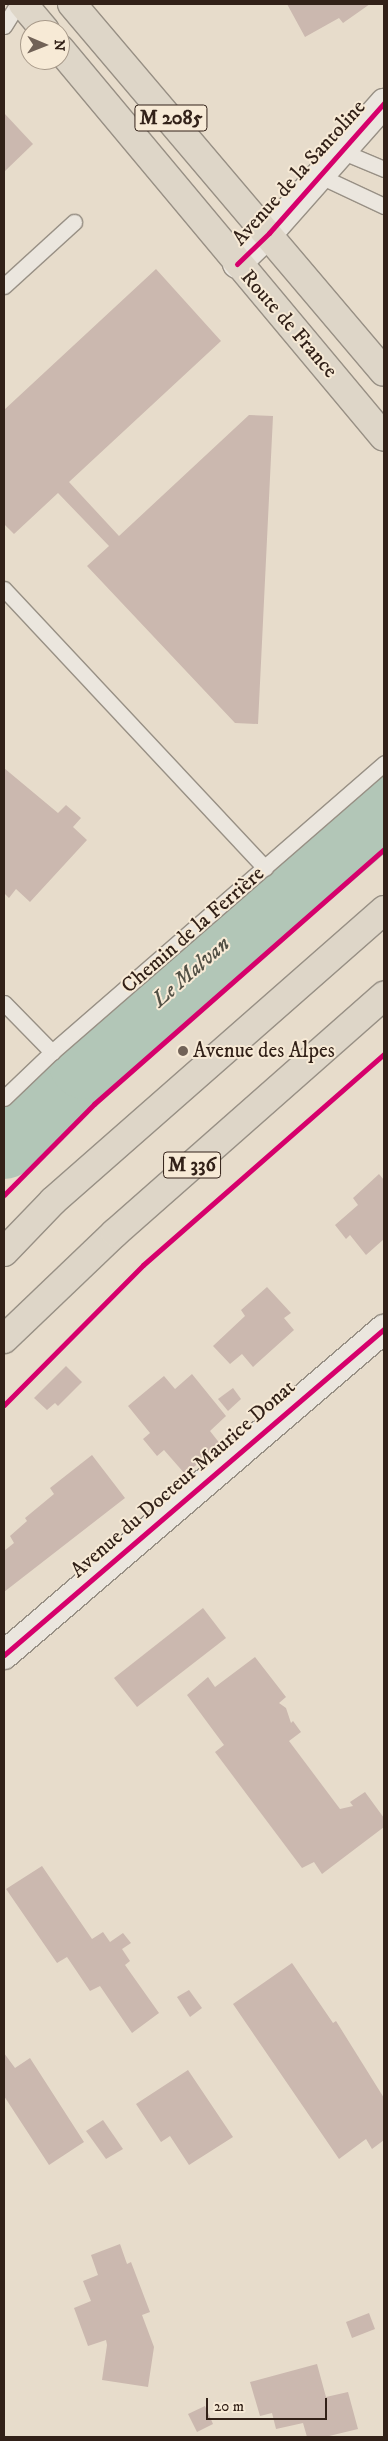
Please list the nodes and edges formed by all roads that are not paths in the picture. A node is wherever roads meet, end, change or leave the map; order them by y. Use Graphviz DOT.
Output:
graph roads {
  1 [pos="18,4"];
  2 [pos="24,4"];
  3 [pos="72,4"];
  4 [pos="37,20"];
  5 [pos="4,26"];
  6 [pos="70,61"];
  7 [pos="384,103"];
  8 [pos="341,151"];
  9 [pos="384,169"];
  10 [pos="320,176"];
  11 [pos="384,206"];
  12 [pos="74,222"];
  13 [pos="269,233"];
  14 [pos="237,264"];
  15 [pos="4,286"];
  16 [pos="384,372"];
  17 [pos="384,438"];
  18 [pos="4,589"];
  19 [pos="384,763"];
  20 [pos="265,868"];
  21 [pos="384,910"];
  22 [pos="384,996"];
  23 [pos="4,1003"];
  24 [pos="52,1052"];
  25 [pos="4,1098"];
  26 [pos="4,1252"];
  27 [pos="384,1328"];
  28 [pos="4,1339"];
  29 [pos="4,1655"];
  1 -- 5 [label="lane"];
  2 -- 4 [label="main road"];
  3 -- 13 [label="main road, Route de France / M 2085"];
  6 -- 14 [label="main road, Route de France"];
  7 -- 8 [label="street, Avenue de la Santoline"];
  8 -- 9 [label="lane"];
  8 -- 10 [label="street, Avenue de la Santoline"];
  10 -- 11 [label="lane"];
  10 -- 13 [label="street, Avenue de la Santoline"];
  12 -- 15 [label="lane"];
  13 -- 14 [label="street, Avenue de la Santoline"];
  13 -- 16 [label="main road, Route de France / M 2085"];
  14 -- 17 [label="main road, Route de France"];
  18 -- 20 [label="lane"];
  19 -- 20 [label="lane, Chemin de la Ferrière"];
  20 -- 24 [label="lane, Chemin de la Ferrière"];
  21 -- 26 [label="main road, M 336"];
  22 -- 28 [label="main road, M 336"];
  23 -- 24 [label="lane"];
  24 -- 25 [label="lane, Chemin de la Ferrière"];
  27 -- 29 [label="street, Avenue du Docteur Maurice Donat"];
}
